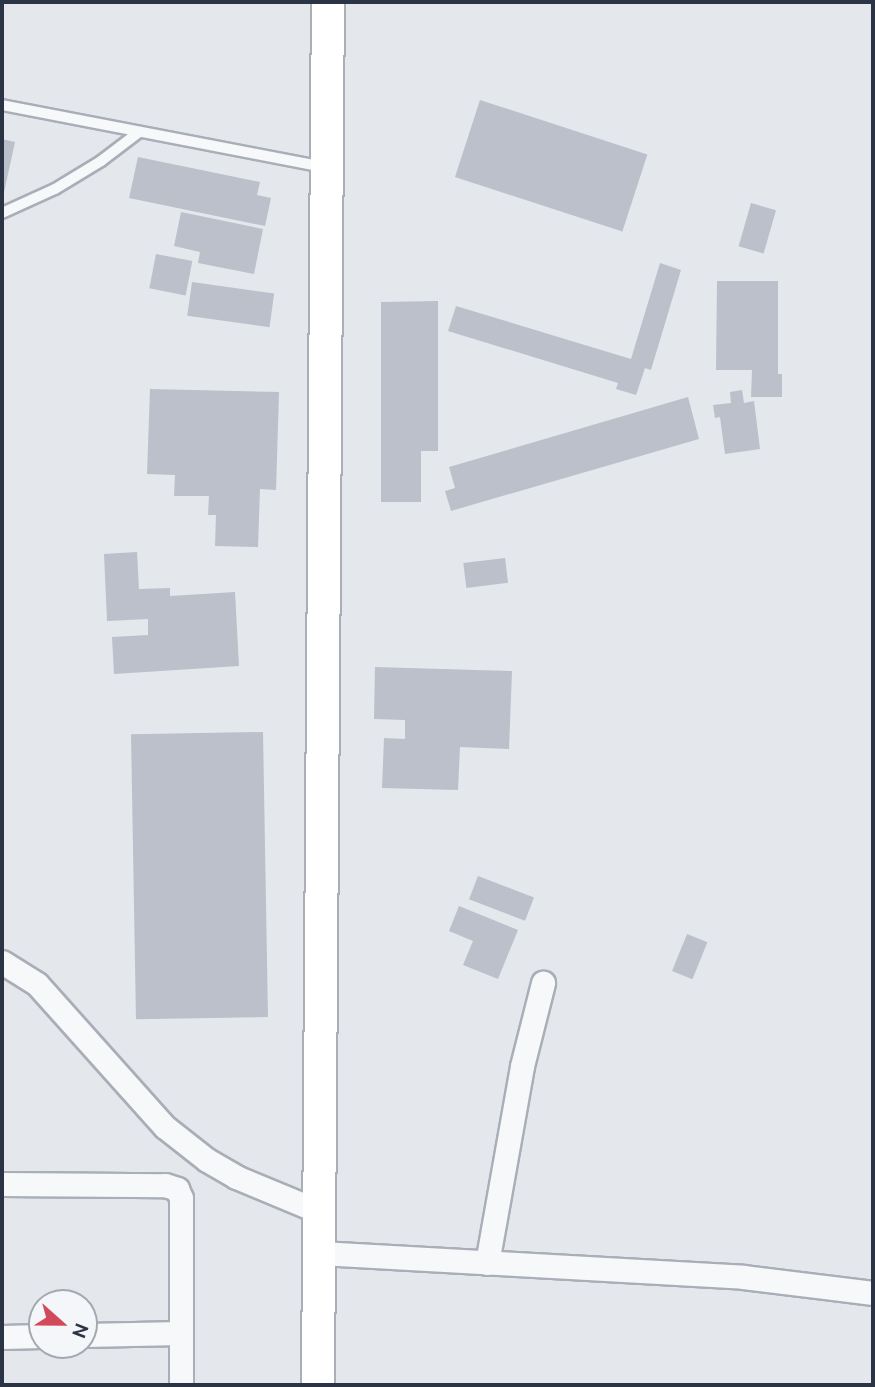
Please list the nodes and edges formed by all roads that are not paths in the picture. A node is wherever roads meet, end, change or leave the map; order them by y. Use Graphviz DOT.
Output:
graph roads {
  1 [pos="328,2"];
  2 [pos="2,106"];
  3 [pos="139,132"];
  4 [pos="326,168"];
  5 [pos="2,214"];
  6 [pos="2,962"];
  7 [pos="543,983"];
  8 [pos="2,1184"];
  9 [pos="320,1212"];
  10 [pos="320,1253"];
  11 [pos="487,1262"];
  12 [pos="873,1293"];
  13 [pos="181,1333"];
  14 [pos="98,1335"];
  15 [pos="2,1336"];
  16 [pos="28,1336"];
  17 [pos="181,1385"];
  18 [pos="318,1385"];
  1 -- 4 [label="main road"];
  2 -- 3 [label="lane"];
  3 -- 4 [label="lane"];
  3 -- 5 [label="lane"];
  4 -- 9 [label="main road"];
  6 -- 9 [label="street"];
  7 -- 11 [label="street"];
  8 -- 13 [label="street"];
  9 -- 10 [label="main road"];
  10 -- 11 [label="street"];
  10 -- 18 [label="main road"];
  11 -- 12 [label="street"];
  13 -- 14 [label="street"];
  13 -- 17 [label="street"];
  15 -- 16 [label="street"];
}
